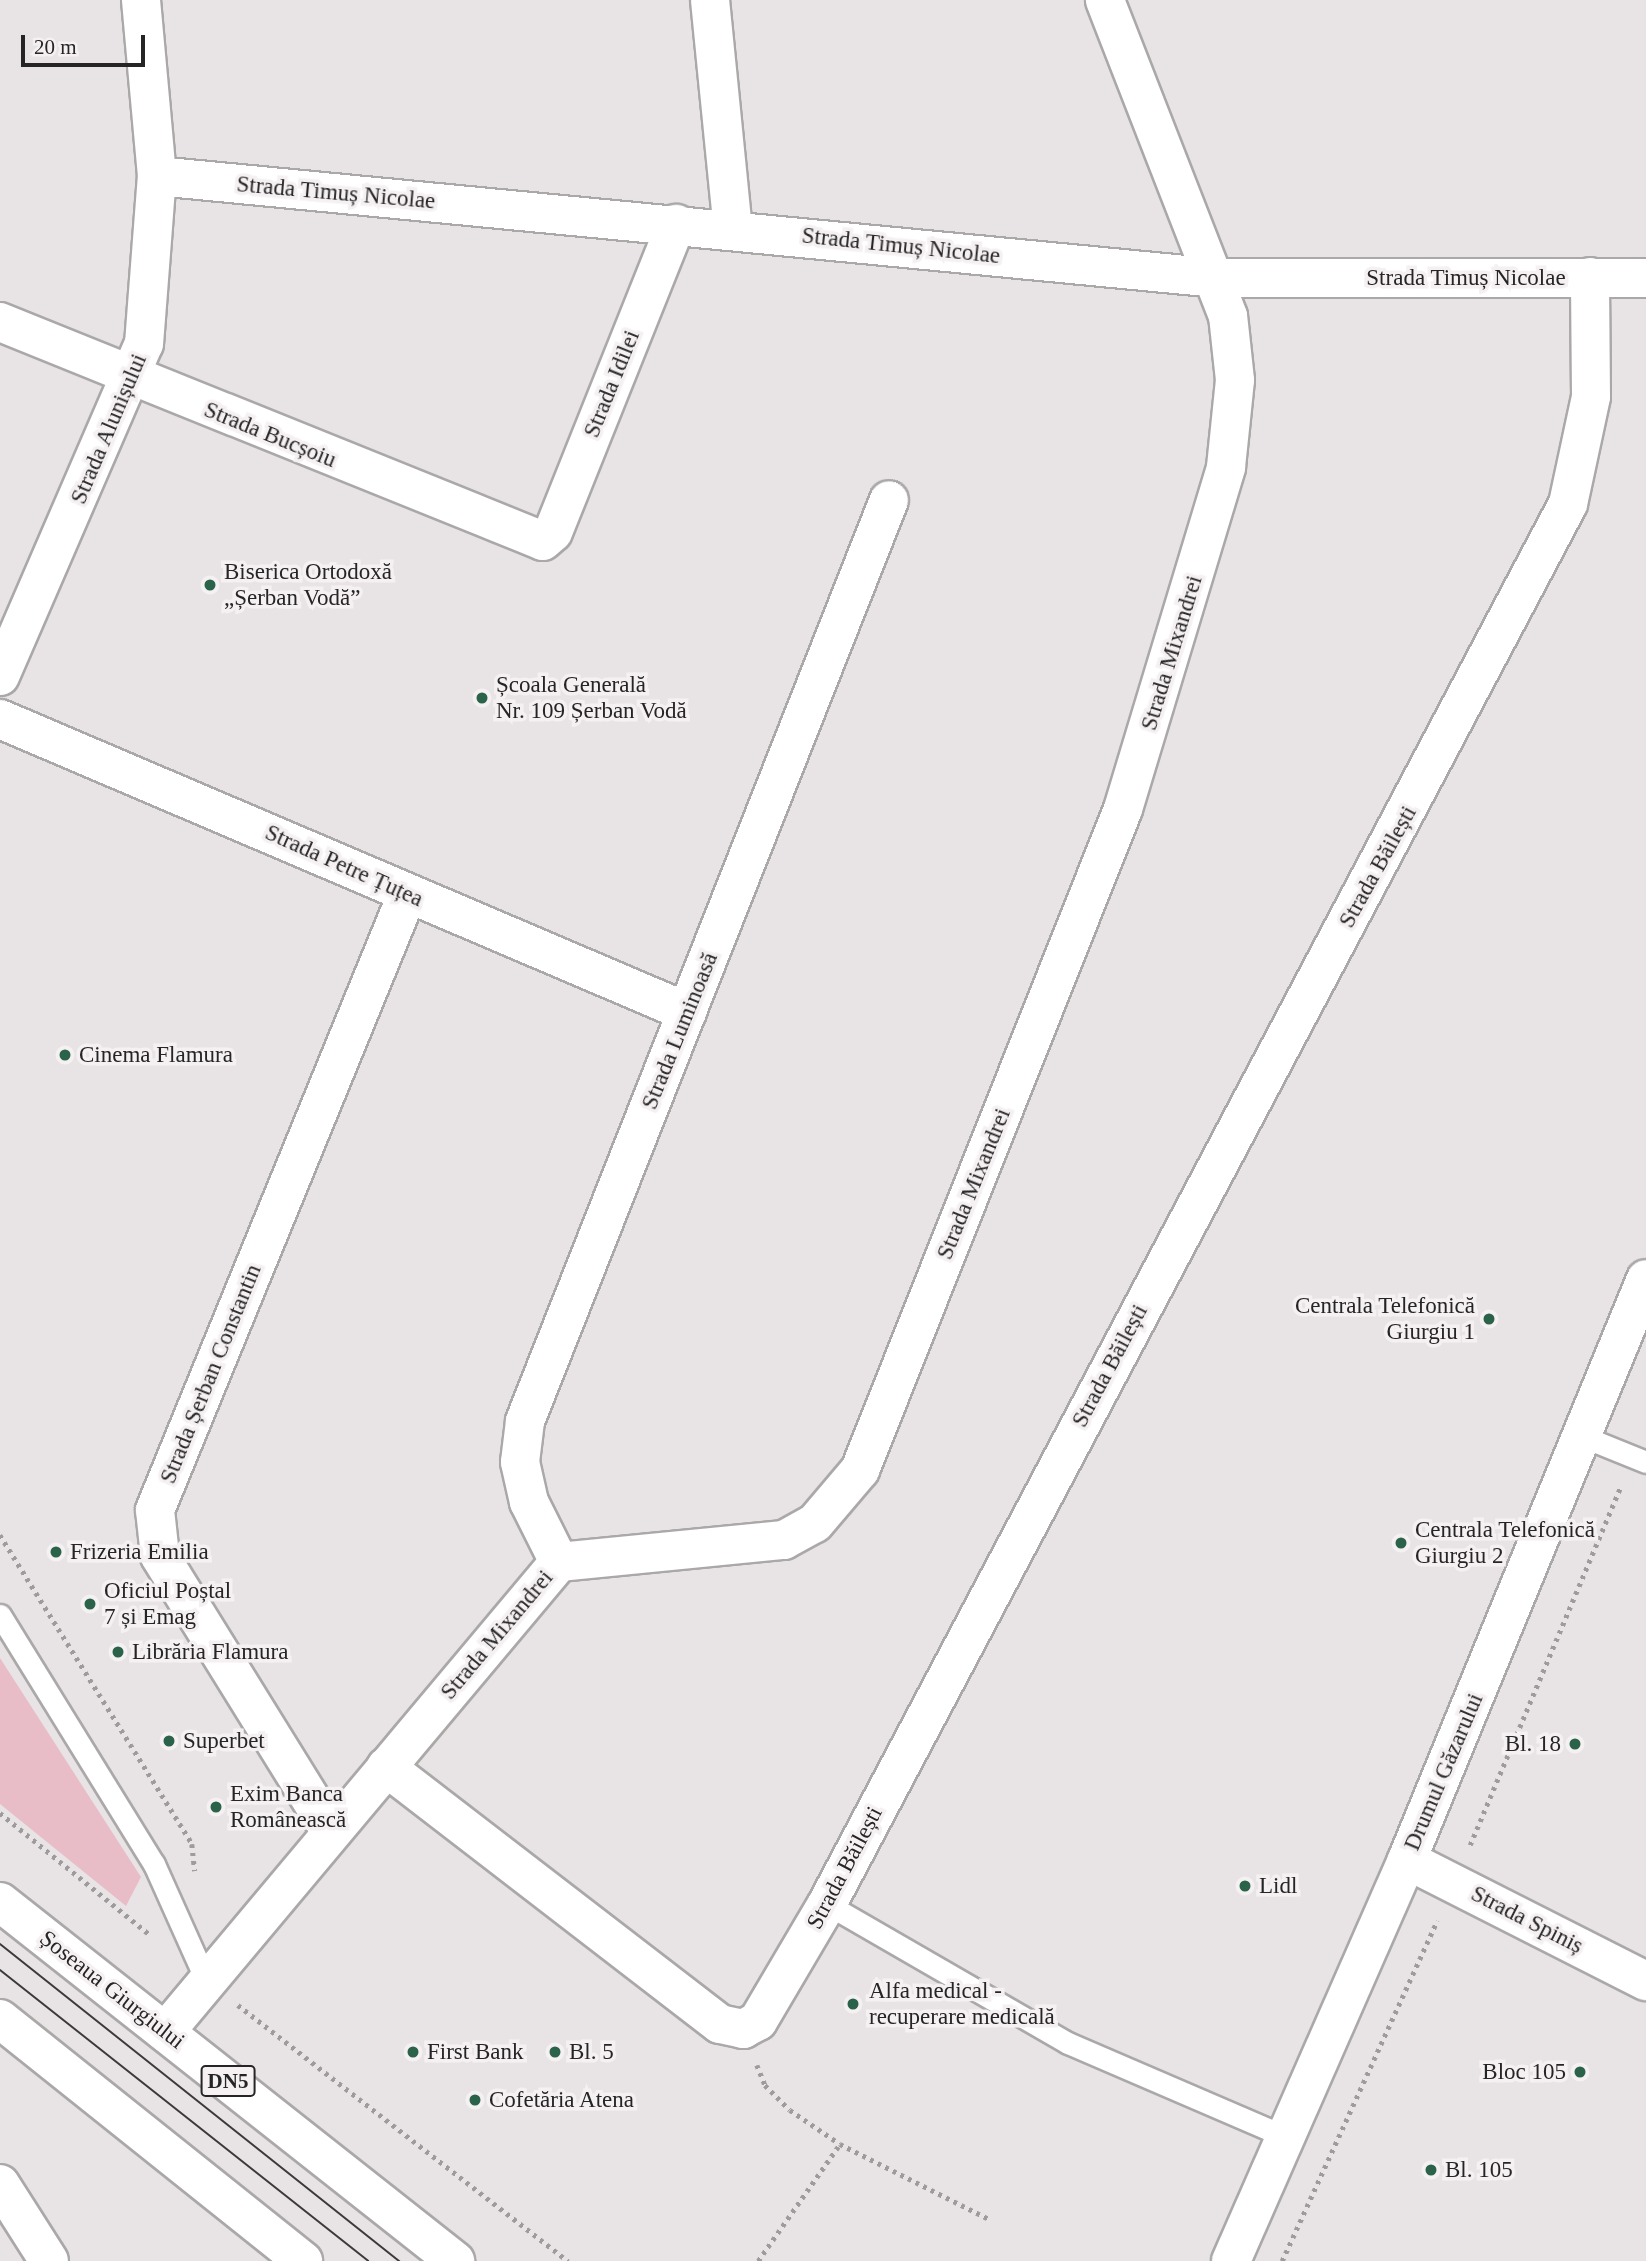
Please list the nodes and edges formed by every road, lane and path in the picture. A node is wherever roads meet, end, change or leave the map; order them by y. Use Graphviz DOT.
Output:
graph roads {
  1 [pos="141,0"];
  2 [pos="710,0"];
  3 [pos="1105,0"];
  4 [pos="157,176"];
  5 [pos="676,224"];
  6 [pos="733,229"];
  7 [pos="1590,277"];
  8 [pos="1217,278"];
  9 [pos="1646,278"];
  10 [pos="0,322"];
  11 [pos="133,379"];
  12 [pos="889,500"];
  13 [pos="543,541"];
  14 [pos="0,676"];
  15 [pos="0,719"];
  16 [pos="407,895"];
  17 [pos="687,1012"];
  18 [pos="1646,1279"];
  19 [pos="1584,1437"];
  20 [pos="1646,1462"];
  21 [pos="559,1562"];
  22 [pos="0,1615"];
  23 [pos="386,1767"];
  24 [pos="0,1814"];
  25 [pos="331,1832"];
  26 [pos="1407,1860"];
  27 [pos="0,1902"];
  28 [pos="827,1904"];
  29 [pos="152,1936"];
  30 [pos="206,1980"];
  31 [pos="1646,1981"];
  32 [pos="0,2019"];
  33 [pos="743,2029"];
  34 [pos="166,2032"];
  35 [pos="1286,2137"];
  36 [pos="840,2144"];
  37 [pos="0,2184"];
  38 [pos="991,2220"];
  39 [pos="49,2261"];
  40 [pos="303,2261"];
  41 [pos="455,2261"];
  42 [pos="568,2261"];
  43 [pos="758,2261"];
  44 [pos="1231,2261"];
  1 -- 4 [label="street, Strada Alunișului"];
  2 -- 6 [label="street"];
  3 -- 8 [label="street, Strada Mixandrei"];
  4 -- 5 [label="street, Strada Timuș Nicolae"];
  4 -- 11 [label="street, Strada Alunișului"];
  5 -- 6 [label="street, Strada Timuș Nicolae"];
  5 -- 13 [label="street, Strada Idilei"];
  6 -- 8 [label="street, Strada Timuș Nicolae"];
  7 -- 8 [label="street, Strada Timuș Nicolae"];
  7 -- 9 [label="street, Strada Timuș Nicolae"];
  7 -- 28 [label="street, Strada Băilești"];
  8 -- 21 [label="street, Strada Mixandrei"];
  10 -- 11 [label="street, Strada Bucșoiu"];
  11 -- 13 [label="street, Strada Bucșoiu"];
  11 -- 14 [label="street, Strada Alunișului"];
  12 -- 17 [label="street, Strada Luminoasă"];
  15 -- 16 [label="street, Strada Petre Țuțea"];
  16 -- 17 [label="street, Strada Petre Țuțea"];
  16 -- 25 [label="street, Strada Șerban Constantin"];
  17 -- 21 [label="street, Strada Luminoasă"];
  18 -- 19 [label="street, Drumul Găzarului"];
  19 -- 20 [label="lane"];
  19 -- 26 [label="street, Drumul Găzarului"];
  21 -- 23 [label="street, Strada Mixandrei"];
  22 -- 30 [label="lane"];
  23 -- 25 [label="street, Strada Mixandrei"];
  23 -- 33 [label="street"];
  24 -- 29 [label="path"];
  25 -- 30 [label="street, Strada Mixandrei"];
  26 -- 31 [label="street, Strada Spiniș"];
  26 -- 35 [label="street, Drumul Găzarului"];
  27 -- 34 [label="street, Șoseaua Giurgiului / DN5"];
  28 -- 33 [label="street, Strada Băilești"];
  28 -- 35 [label="lane"];
  30 -- 34 [label="street, Strada Mixandrei"];
  30 -- 42 [label="path"];
  32 -- 40 [label="street"];
  33 -- 36 [label="path"];
  34 -- 41 [label="street, Șoseaua Giurgiului / DN5"];
  35 -- 44 [label="street, Drumul Găzarului"];
  36 -- 38 [label="path"];
  36 -- 43 [label="path"];
  37 -- 39 [label="street"];
}
